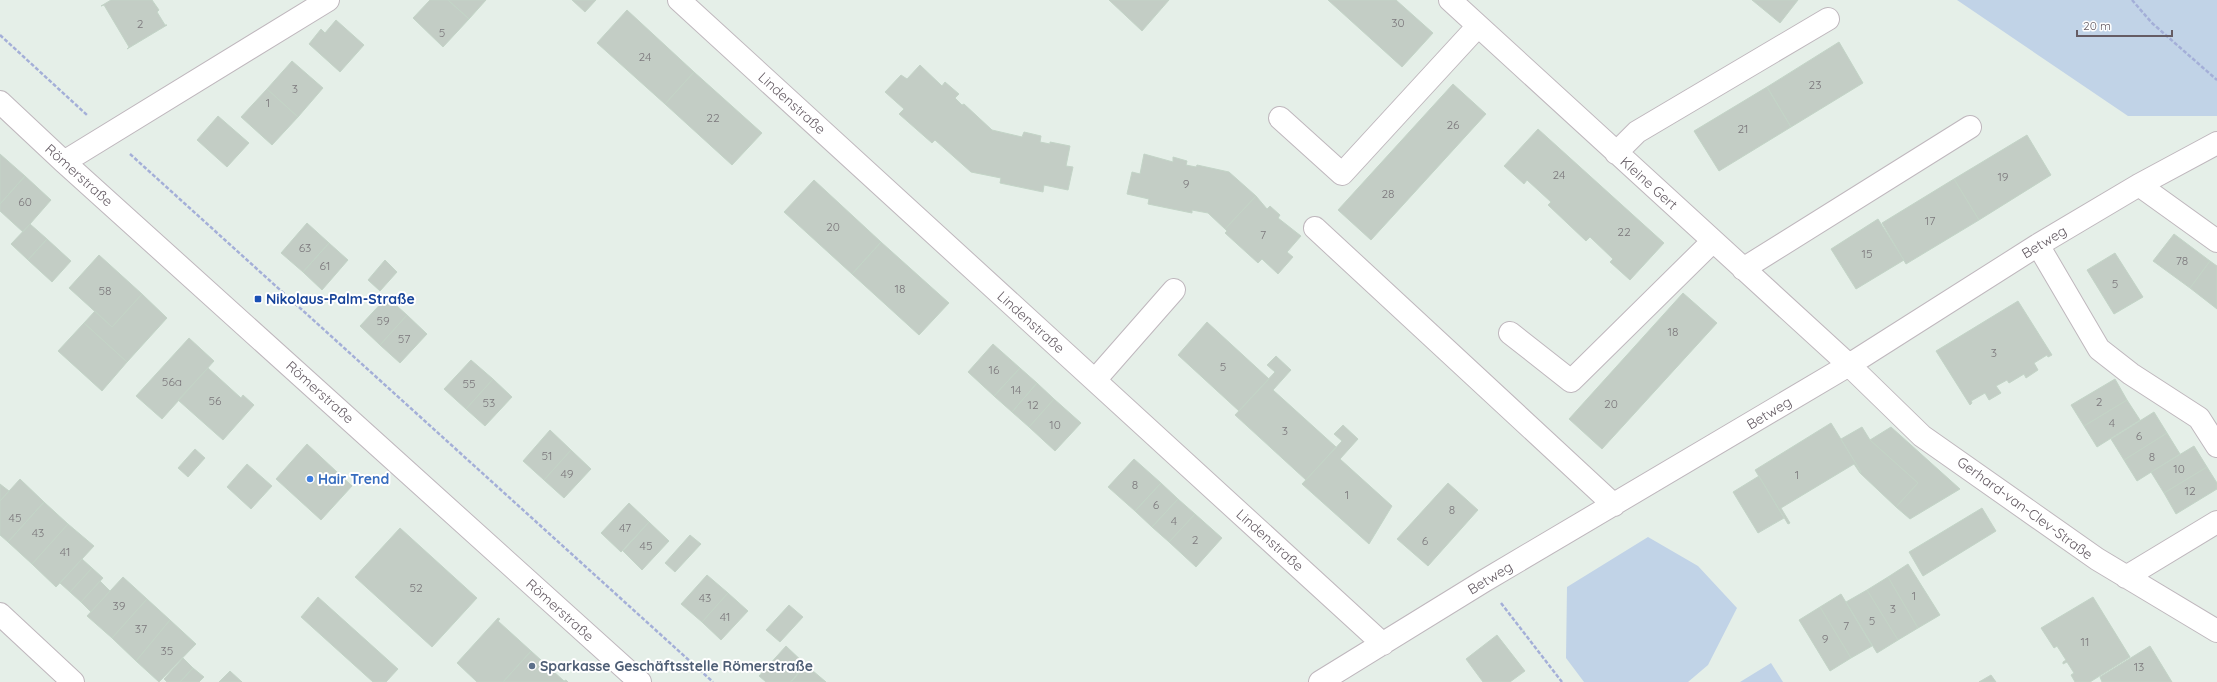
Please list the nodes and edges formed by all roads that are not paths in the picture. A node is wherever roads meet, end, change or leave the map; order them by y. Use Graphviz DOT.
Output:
graph roads {
  1 [pos="328,0"];
  2 [pos="679,0"];
  3 [pos="1450,0"];
  4 [pos="1828,19"];
  5 [pos="1478,26"];
  6 [pos="0,102"];
  7 [pos="1280,118"];
  8 [pos="1970,127"];
  9 [pos="2217,143"];
  10 [pos="1616,153"];
  11 [pos="64,162"];
  12 [pos="2139,185"];
  13 [pos="1315,228"];
  14 [pos="1713,241"];
  15 [pos="2217,241"];
  16 [pos="2038,245"];
  17 [pos="1743,269"];
  18 [pos="1174,290"];
  19 [pos="1510,333"];
  20 [pos="1849,366"];
  21 [pos="1095,380"];
  22 [pos="2217,446"];
  23 [pos="1614,505"];
  24 [pos="2217,522"];
  25 [pos="2126,577"];
  26 [pos="0,614"];
  27 [pos="2217,631"];
  28 [pos="1383,644"];
  29 [pos="73,682"];
  30 [pos="640,682"];
  31 [pos="1320,682"];
  1 -- 11 [label="street"];
  2 -- 21 [label="street, Lindenstraße"];
  3 -- 5 [label="street, Kleine Gert"];
  4 -- 10 [label="street"];
  5 -- 7 [label="street"];
  5 -- 10 [label="street, Kleine Gert"];
  6 -- 11 [label="street, Römerstraße"];
  8 -- 17 [label="street"];
  9 -- 12 [label="street, Betweg"];
  10 -- 14 [label="street, Kleine Gert"];
  11 -- 30 [label="street, Römerstraße"];
  12 -- 15 [label="street"];
  12 -- 16 [label="street, Betweg"];
  13 -- 23 [label="street"];
  14 -- 17 [label="street, Kleine Gert"];
  14 -- 19 [label="street"];
  16 -- 20 [label="street, Betweg"];
  16 -- 22 [label="street"];
  17 -- 20 [label="street, Kleine Gert"];
  18 -- 21 [label="street"];
  20 -- 23 [label="street, Betweg"];
  20 -- 25 [label="street, Gerhard-van-Clev-Straße"];
  21 -- 28 [label="street, Lindenstraße"];
  23 -- 28 [label="street, Betweg"];
  24 -- 25 [label="street"];
  25 -- 27 [label="street, Gerhard-van-Clev-Straße"];
  26 -- 29 [label="street"];
  28 -- 31 [label="street, Betweg"];
}
